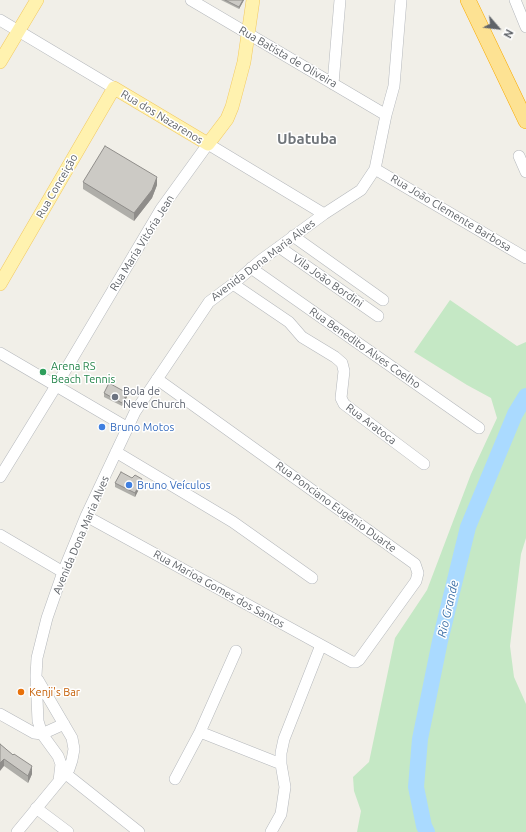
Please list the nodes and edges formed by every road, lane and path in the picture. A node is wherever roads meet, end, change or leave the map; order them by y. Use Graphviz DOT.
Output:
graph roads {
  1 [pos="37,0"];
  2 [pos="191,0"];
  3 [pos="252,0"];
  4 [pos="340,0"];
  5 [pos="401,0"];
  6 [pos="468,0"];
  7 [pos="478,0"];
  8 [pos="520,5"];
  9 [pos="0,20"];
  10 [pos="526,27"];
  11 [pos="19,31"];
  12 [pos="247,33"];
  13 [pos="0,62"];
  14 [pos="333,84"];
  15 [pos="114,88"];
  16 [pos="386,115"];
  17 [pos="523,115"];
  18 [pos="208,144"];
  19 [pos="519,156"];
  20 [pos="376,169"];
  21 [pos="526,172"];
  22 [pos="324,214"];
  23 [pos="293,236"];
  24 [pos="279,247"];
  25 [pos="526,258"];
  26 [pos="251,268"];
  27 [pos="0,284"];
  28 [pos="233,284"];
  29 [pos="383,300"];
  30 [pos="378,316"];
  31 [pos="0,353"];
  32 [pos="157,379"];
  33 [pos="56,386"];
  34 [pos="128,428"];
  35 [pos="479,428"];
  36 [pos="116,452"];
  37 [pos="424,464"];
  38 [pos="0,477"];
  39 [pos="86,516"];
  40 [pos="0,535"];
  41 [pos="63,572"];
  42 [pos="312,578"];
  43 [pos="321,646"];
  44 [pos="236,651"];
  45 [pos="352,662"];
  46 [pos="36,676"];
  47 [pos="0,714"];
  48 [pos="64,724"];
  49 [pos="200,732"];
  50 [pos="42,734"];
  51 [pos="281,764"];
  52 [pos="61,775"];
  53 [pos="175,779"];
  54 [pos="36,808"];
  55 [pos="17,832"];
  56 [pos="68,832"];
  57 [pos="139,832"];
  58 [pos="271,832"];
  1 -- 11 [label="main road"];
  2 -- 12 [label="street, Rua Batista de Oliveira"];
  3 -- 12 [label="main road, Rua Maria Vitória Jean"];
  4 -- 14 [label="street"];
  5 -- 16 [label="street, Avenida Dona Maria Alves"];
  6 -- 17 [label="highway"];
  7 -- 17 [label="highway"];
  8 -- 10 [label="street"];
  9 -- 11 [label="street, Rua dos Nazarenos"];
  11 -- 13 [label="main road"];
  11 -- 15 [label="street, Rua dos Nazarenos"];
  12 -- 14 [label="street, Rua Batista de Oliveira"];
  12 -- 18 [label="main road, Rua Maria Vitória Jean"];
  14 -- 16 [label="street, Rua Batista de Oliveira"];
  15 -- 18 [label="main road, Rua dos Nazarenos"];
  15 -- 27 [label="main road, Rua Conceição"];
  16 -- 20 [label="street, Avenida Dona Maria Alves"];
  18 -- 22 [label="street, Rua dos Nazarenos"];
  18 -- 33 [label="street, Rua Maria Vitória Jean"];
  19 -- 21 [label="street"];
  20 -- 22 [label="street, Avenida Dona Maria Alves"];
  20 -- 25 [label="street, Rua João Clemente Barbosa"];
  22 -- 23 [label="street, Avenida Dona Maria Alves"];
  23 -- 24 [label="street, Avenida Dona Maria Alves"];
  23 -- 29 [label="street, Vila João Bordini"];
  24 -- 26 [label="street, Avenida Dona Maria Alves"];
  24 -- 30 [label="street, Vila João Bordini"];
  26 -- 28 [label="street, Avenida Dona Maria Alves"];
  26 -- 35 [label="street, Rua Benedito Alves Coelho"];
  28 -- 32 [label="street, Avenida Dona Maria Alves"];
  28 -- 37 [label="street, Rua Aratoca"];
  31 -- 33 [label="street"];
  32 -- 34 [label="street, Avenida Dona Maria Alves"];
  32 -- 45 [label="street, Rua Ponciano Eugênio Duarte"];
  33 -- 34 [label="street"];
  33 -- 38 [label="street, Rua Maria Vitória Jean"];
  34 -- 36 [label="street, Avenida Dona Maria Alves"];
  36 -- 39 [label="street, Avenida Dona Maria Alves"];
  36 -- 42 [label="street"];
  39 -- 41 [label="street, Avenida Dona Maria Alves"];
  39 -- 43 [label="street, Rua Marioa Gomes dos Santos"];
  40 -- 41 [label="street"];
  41 -- 46 [label="street, Avenida Dona Maria Alves"];
  43 -- 45 [label="street, Rua Marioa Gomes dos Santos"];
  43 -- 51 [label="street"];
  44 -- 49 [label="street"];
  46 -- 48 [label="street"];
  46 -- 50 [label="street, Avenida Dona Maria Alves"];
  47 -- 50 [label="street"];
  48 -- 50 [label="street"];
  48 -- 52 [label="street"];
  49 -- 51 [label="street"];
  49 -- 53 [label="street"];
  50 -- 52 [label="street, Avenida Dona Maria Alves"];
  51 -- 58 [label="street"];
  52 -- 54 [label="street"];
  52 -- 57 [label="street"];
  54 -- 55 [label="street"];
  54 -- 56 [label="street"];
}
